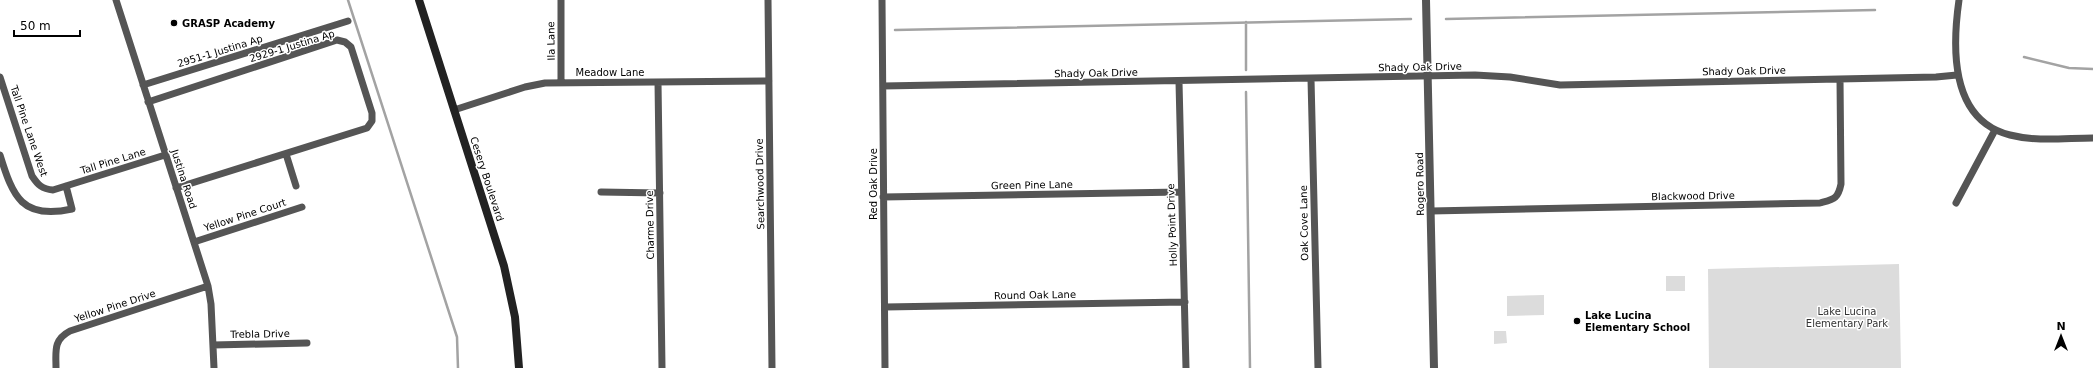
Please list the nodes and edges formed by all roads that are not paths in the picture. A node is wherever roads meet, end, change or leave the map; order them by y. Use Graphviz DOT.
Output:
graph roads {
  1 [pos="116,0"];
  2 [pos="419,0"];
  3 [pos="561,0"];
  4 [pos="768,0"];
  5 [pos="882,0"];
  6 [pos="1426,0"];
  7 [pos="1959,0"];
  8 [pos="348,21"];
  9 [pos="1957,75"];
  10 [pos="1428,76"];
  11 [pos="0,77"];
  12 [pos="1311,78"];
  13 [pos="1840,79"];
  14 [pos="769,80"];
  15 [pos="561,82"];
  16 [pos="658,82"];
  17 [pos="1179,82"];
  18 [pos="143,85"];
  19 [pos="883,86"];
  20 [pos="148,102"];
  21 [pos="454,110"];
  22 [pos="1995,130"];
  23 [pos="2093,138"];
  24 [pos="286,154"];
  25 [pos="0,155"];
  26 [pos="165,155"];
  27 [pos="66,186"];
  28 [pos="296,186"];
  29 [pos="176,188"];
  30 [pos="601,192"];
  31 [pos="1181,192"];
  32 [pos="660,193"];
  33 [pos="883,197"];
  34 [pos="1956,203"];
  35 [pos="302,207"];
  36 [pos="1431,211"];
  37 [pos="194,242"];
  38 [pos="208,286"];
  39 [pos="1185,302"];
  40 [pos="885,307"];
  41 [pos="307,343"];
  42 [pos="213,345"];
  43 [pos="56,368"];
  44 [pos="214,368"];
  45 [pos="519,368"];
  46 [pos="662,368"];
  47 [pos="772,368"];
  48 [pos="885,368"];
  49 [pos="1186,368"];
  50 [pos="1318,368"];
  51 [pos="1434,368"];
  1 -- 18 [label="street, Justina Road"];
  2 -- 21 [label="main road, Cesery Boulevard"];
  3 -- 15 [label="street, Ila Lane"];
  4 -- 14 [label="street, Searchwood Drive"];
  5 -- 19 [label="street, Red Oak Drive"];
  6 -- 10 [label="street, Rogero Road"];
  7 -- 9 [label="street"];
  8 -- 18 [label="street, 2951-1 Justina Ap"];
  9 -- 13 [label="street, Shady Oak Drive"];
  9 -- 22 [label="street"];
  10 -- 12 [label="street, Shady Oak Drive"];
  10 -- 13 [label="street, Shady Oak Drive"];
  10 -- 36 [label="street, Rogero Road"];
  11 -- 27 [label="street, Tall Pine Lane West"];
  12 -- 17 [label="street, Shady Oak Drive"];
  12 -- 50 [label="street, Oak Cove Lane"];
  13 -- 36 [label="street, Blackwood Drive"];
  14 -- 16 [label="street, Meadow Lane"];
  14 -- 47 [label="street, Searchwood Drive"];
  15 -- 16 [label="street, Meadow Lane"];
  15 -- 21 [label="street, Meadow Lane"];
  16 -- 32 [label="street, Charme Drive"];
  17 -- 19 [label="street, Shady Oak Drive"];
  17 -- 31 [label="street, Holly Point Drive"];
  18 -- 20 [label="street, Justina Road"];
  19 -- 33 [label="street, Red Oak Drive"];
  20 -- 24 [label="street, 2929-1 Justina Ap"];
  20 -- 26 [label="street, Justina Road"];
  21 -- 45 [label="main road, Cesery Boulevard"];
  22 -- 23 [label="street"];
  22 -- 34 [label="street"];
  24 -- 28 [label="street"];
  24 -- 29 [label="street, 2929-1 Justina Ap"];
  25 -- 27 [label="street"];
  26 -- 27 [label="street, Tall Pine Lane"];
  26 -- 29 [label="street, Justina Road"];
  29 -- 37 [label="street, Justina Road"];
  30 -- 32 [label="street"];
  31 -- 33 [label="street, Green Pine Lane"];
  31 -- 39 [label="street, Holly Point Drive"];
  32 -- 46 [label="street, Charme Drive"];
  33 -- 40 [label="street, Red Oak Drive"];
  35 -- 37 [label="street, Yellow Pine Court"];
  36 -- 51 [label="street, Rogero Road"];
  37 -- 38 [label="street, Justina Road"];
  38 -- 42 [label="street, Justina Road"];
  38 -- 43 [label="street, Yellow Pine Drive"];
  39 -- 40 [label="street, Round Oak Lane"];
  39 -- 49 [label="street, Holly Point Drive"];
  40 -- 48 [label="street, Red Oak Drive"];
  41 -- 42 [label="street, Trebla Drive"];
  42 -- 44 [label="street, Justina Road"];
}
